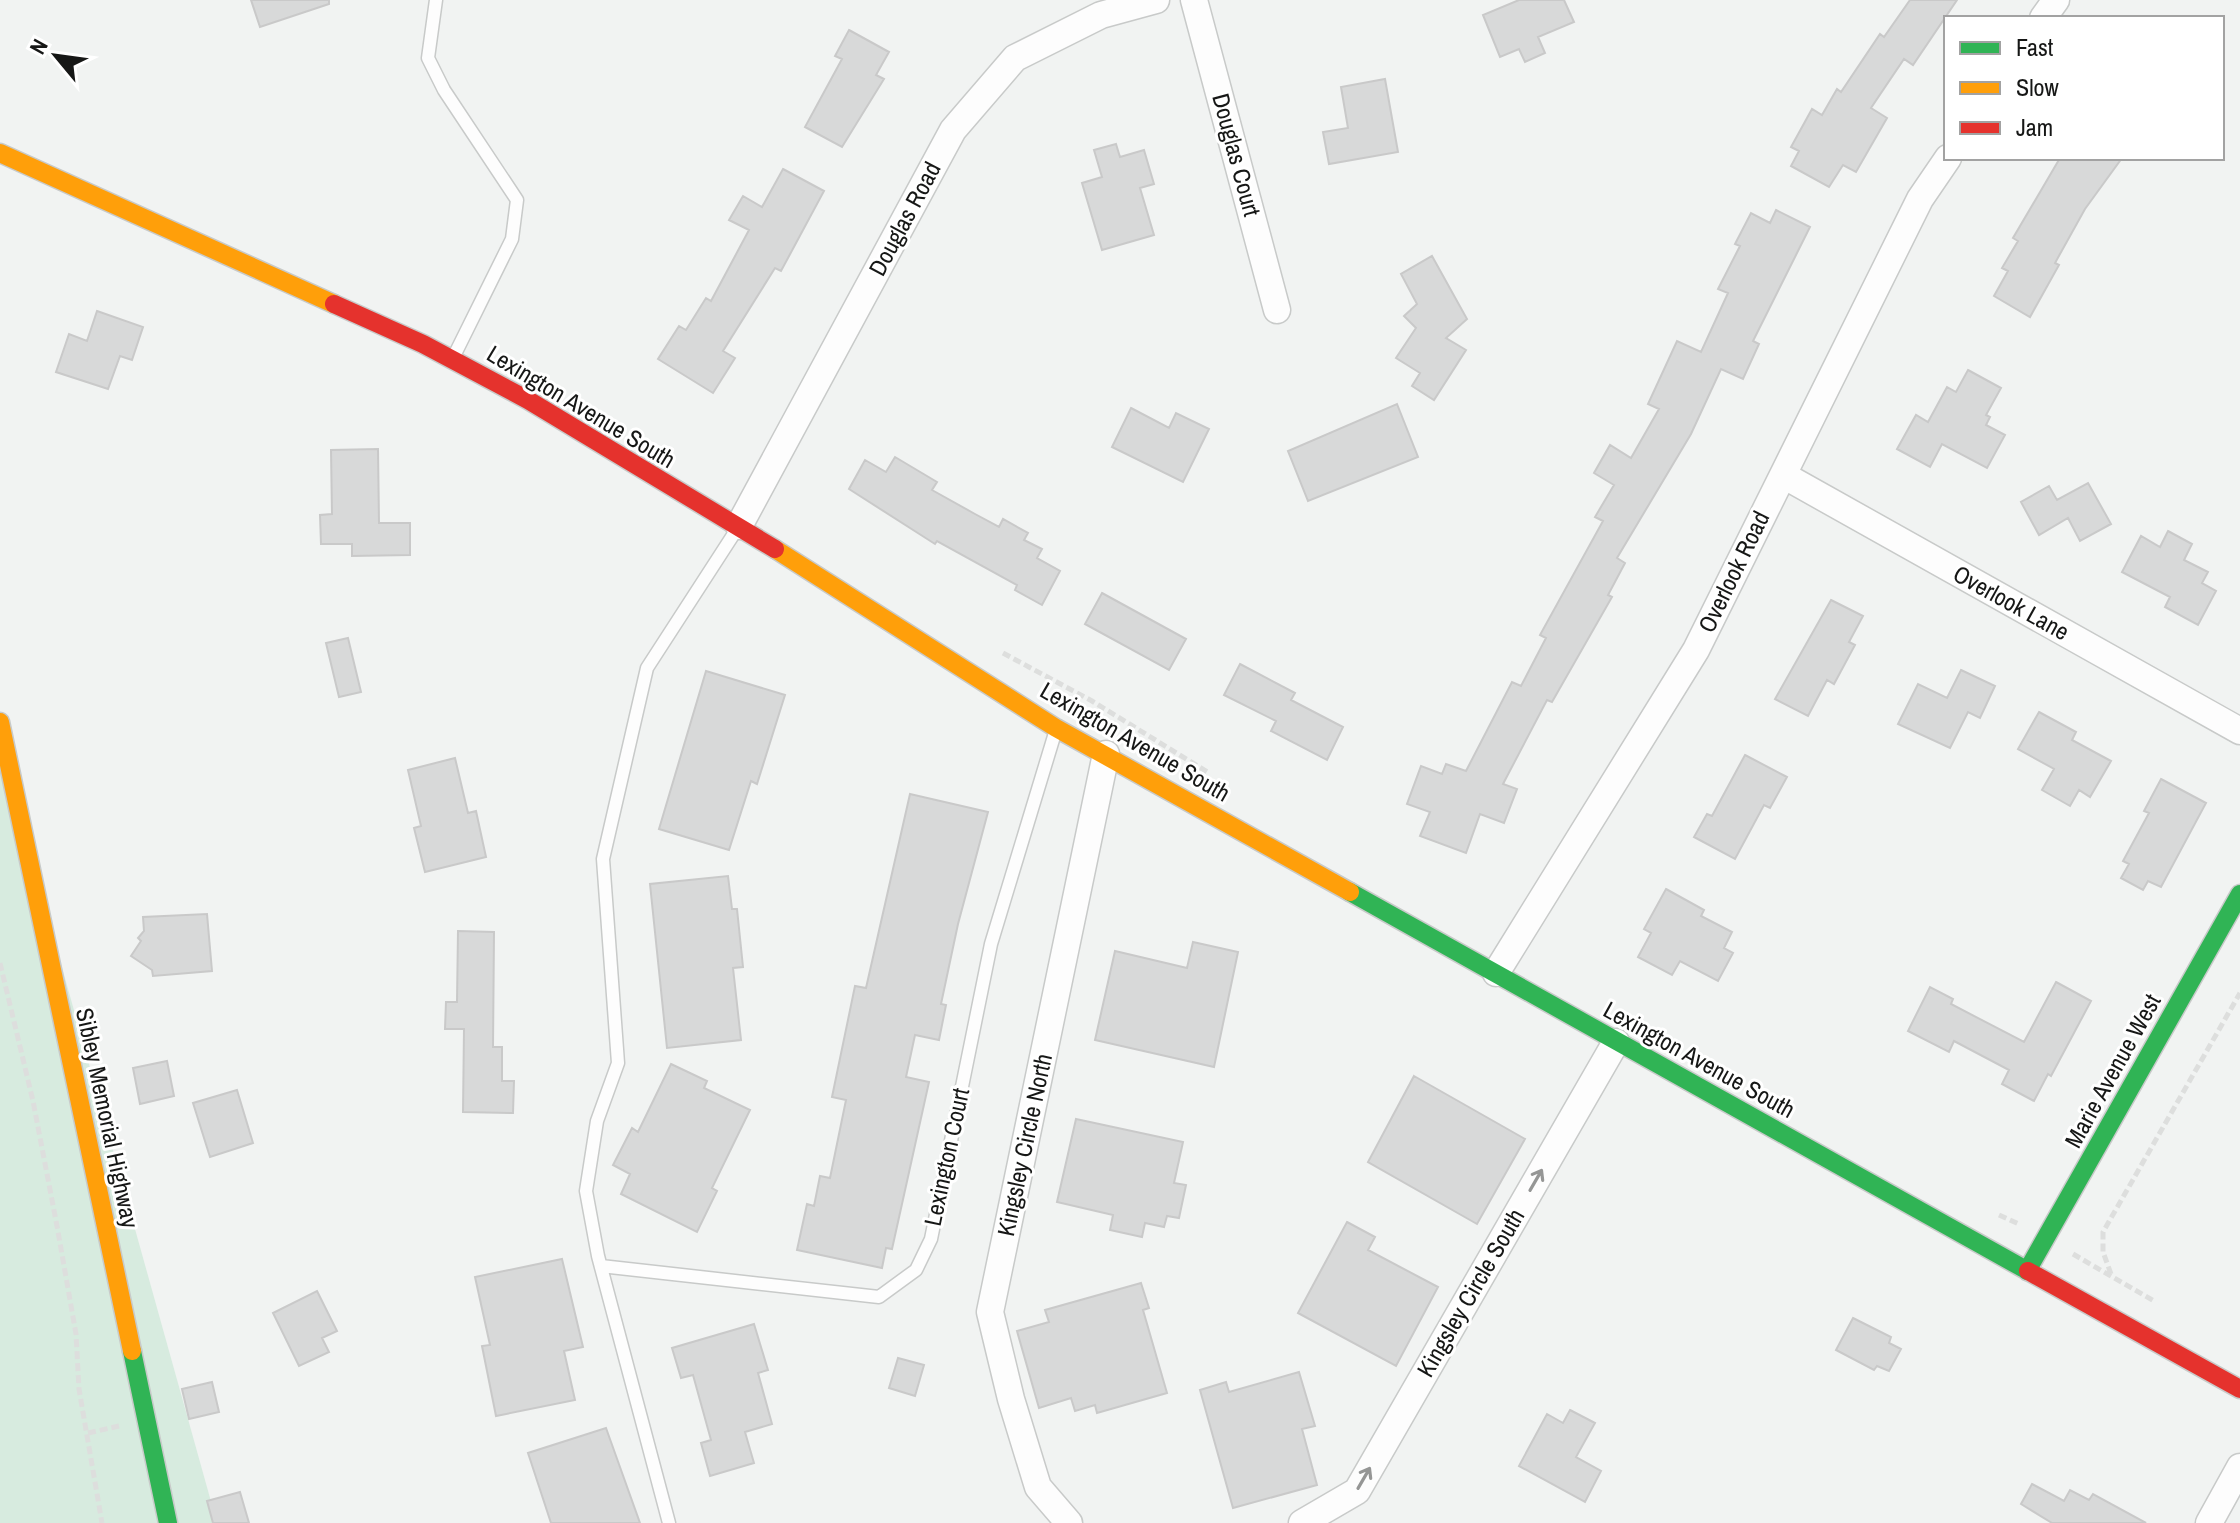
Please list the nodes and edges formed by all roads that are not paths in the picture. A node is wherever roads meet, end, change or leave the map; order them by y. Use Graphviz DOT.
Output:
graph roads {
  1 [pos="436,0"];
  2 [pos="1156,0"];
  3 [pos="1194,0"];
  4 [pos="0,153"];
  5 [pos="1947,160"];
  6 [pos="1277,310"];
  7 [pos="452,359"];
  8 [pos="1783,475"];
  9 [pos="739,526"];
  10 [pos="0,722"];
  11 [pos="1056,728"];
  12 [pos="2240,731"];
  13 [pos="1106,754"];
  14 [pos="2240,894"];
  15 [pos="1496,973"];
  16 [pos="1616,1042"];
  17 [pos="601,1266"];
  18 [pos="2027,1271"];
  19 [pos="2240,1389"];
  20 [pos="2240,1467"];
  21 [pos="168,1523"];
  22 [pos="669,1523"];
  23 [pos="1069,1523"];
  24 [pos="1302,1523"];
  25 [pos="2209,1523"];
  1 -- 7 [label="lane"];
  2 -- 9 [label="street, Douglas Road"];
  3 -- 6 [label="street, Douglas Court"];
  4 -- 7 [label="street, Lexington Avenue South"];
  5 -- 8 [label="street, Overlook Road"];
  7 -- 9 [label="street, Lexington Avenue South"];
  8 -- 12 [label="street, Overlook Lane"];
  8 -- 15 [label="street, Overlook Road"];
  9 -- 11 [label="street, Lexington Avenue South"];
  9 -- 17 [label="lane"];
  10 -- 21 [label="street, Sibley Memorial Highway"];
  11 -- 13 [label="street, Lexington Avenue South"];
  11 -- 17 [label="lane, Lexington Court"];
  13 -- 15 [label="street, Lexington Avenue South"];
  13 -- 23 [label="street, Kingsley Circle North"];
  14 -- 18 [label="street, Marie Avenue West"];
  15 -- 16 [label="street, Lexington Avenue South"];
  16 -- 18 [label="street, Lexington Avenue South"];
  24 -- 16 [label="street, Kingsley Circle South, one-way"];
  17 -- 22 [label="lane"];
  18 -- 19 [label="street, Lexington Avenue South"];
  20 -- 25 [label="street"];
}
